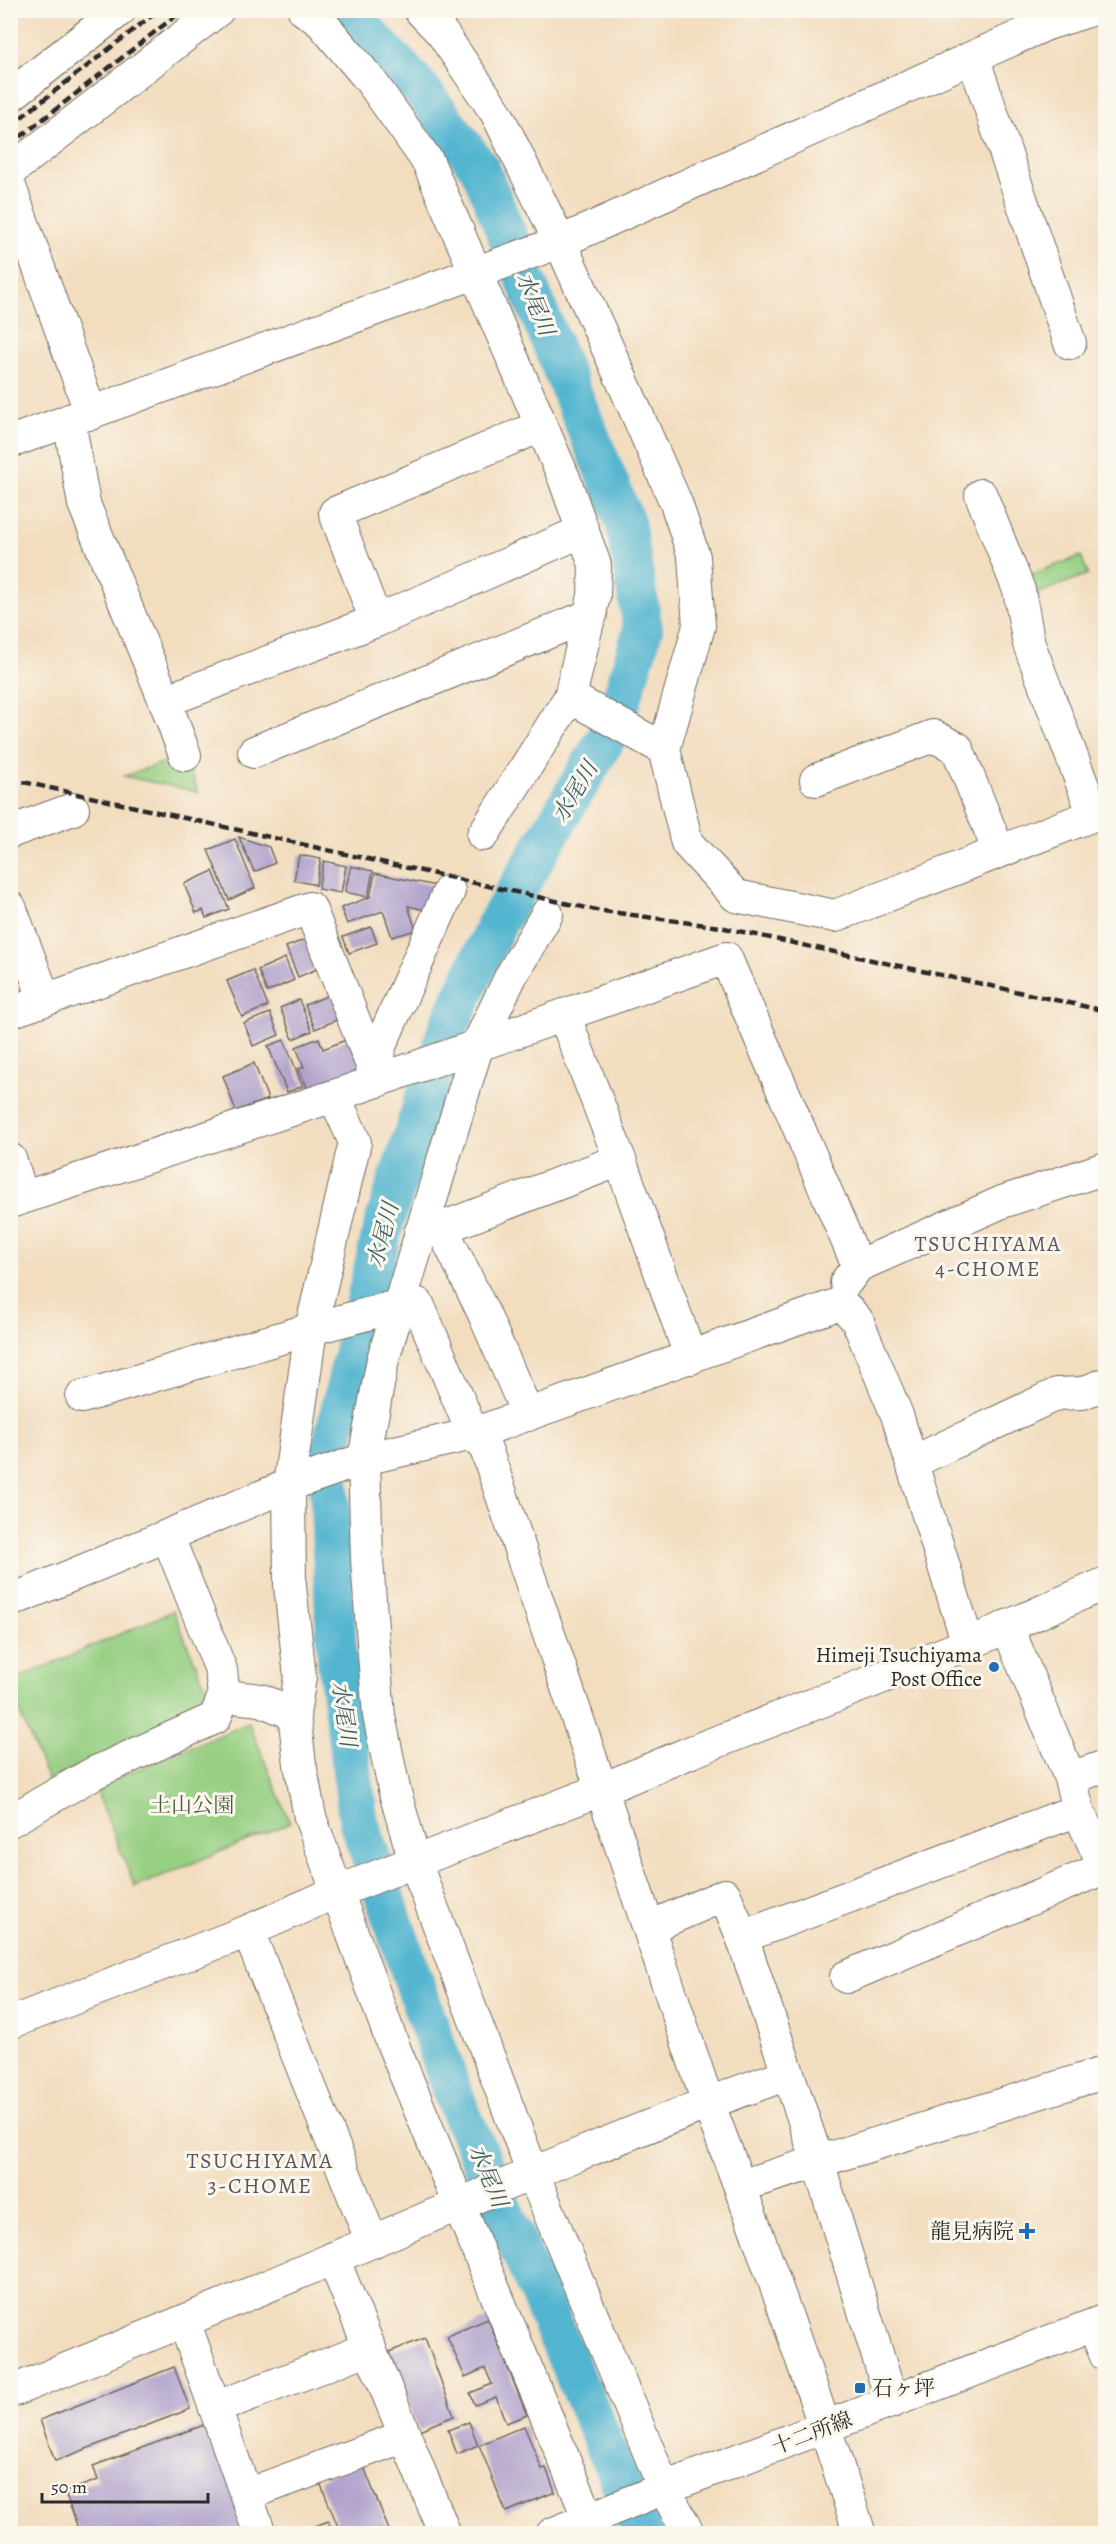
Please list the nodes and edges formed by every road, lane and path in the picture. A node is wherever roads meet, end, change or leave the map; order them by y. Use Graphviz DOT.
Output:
graph roads {
  1 [pos="120,10"];
  2 [pos="218,10"];
  3 [pos="304,10"];
  4 [pos="420,10"];
  5 [pos="1091,10"];
  6 [pos="973,57"];
  7 [pos="10,96"];
  8 [pos="10,171"];
  9 [pos="10,187"];
  10 [pos="560,242"];
  11 [pos="473,272"];
  12 [pos="1070,343"];
  13 [pos="80,417"];
  14 [pos="541,426"];
  15 [pos="10,442"];
  16 [pos="981,495"];
  17 [pos="583,531"];
  18 [pos="591,615"];
  19 [pos="376,621"];
  20 [pos="570,697"];
  21 [pos="165,701"];
  22 [pos="664,749"];
  23 [pos="254,752"];
  24 [pos="185,755"];
  25 [pos="816,780"];
  26 [pos="73,809"];
  27 [pos="1100,812"];
  28 [pos="10,832"];
  29 [pos="483,834"];
  30 [pos="999,852"];
  31 [pos="449,891"];
  32 [pos="10,907"];
  33 [pos="547,914"];
  34 [pos="45,1000"];
  35 [pos="10,1012"];
  36 [pos="564,1015"];
  37 [pos="478,1044"];
  38 [pos="378,1081"];
  39 [pos="333,1096"];
  40 [pos="10,1160"];
  41 [pos="620,1161"];
  42 [pos="1106,1168"];
  43 [pos="17,1199"];
  44 [pos="431,1230"];
  45 [pos="858,1266"];
  46 [pos="841,1303"];
  47 [pos="397,1306"];
  48 [pos="311,1329"];
  49 [pos="691,1358"];
  50 [pos="1106,1384"];
  51 [pos="82,1398"];
  52 [pos="528,1415"];
  53 [pos="473,1434"];
  54 [pos="364,1460"];
  55 [pos="913,1462"];
  56 [pos="289,1485"];
  57 [pos="168,1537"];
  58 [pos="1106,1583"];
  59 [pos="10,1601"];
  60 [pos="1007,1626"];
  61 [pos="968,1644"];
  62 [pos="224,1696"];
  63 [pos="294,1714"];
  64 [pos="1106,1766"];
  65 [pos="1070,1778"];
  66 [pos="603,1789"];
  67 [pos="1078,1810"];
  68 [pos="10,1821"];
  69 [pos="415,1862"];
  70 [pos="1105,1870"];
  71 [pos="339,1891"];
  72 [pos="650,1927"];
  73 [pos="248,1930"];
  74 [pos="742,1937"];
  75 [pos="846,1977"];
  76 [pos="10,2023"];
  77 [pos="1106,2072"];
  78 [pos="788,2074"];
  79 [pos="708,2103"];
  80 [pos="818,2162"];
  81 [pos="533,2174"];
  82 [pos="741,2186"];
  83 [pos="458,2203"];
  84 [pos="372,2242"];
  85 [pos="333,2258"];
  86 [pos="184,2321"];
  87 [pos="1099,2322"];
  88 [pos="370,2348"];
  89 [pos="1106,2356"];
  90 [pos="10,2392"];
  91 [pos="892,2402"];
  92 [pos="214,2408"];
  93 [pos="825,2428"];
  94 [pos="405,2436"];
  95 [pos="663,2488"];
  96 [pos="246,2496"];
  97 [pos="592,2526"];
  98 [pos="260,2534"];
  99 [pos="445,2534"];
  100 [pos="552,2534"];
  101 [pos="689,2534"];
  102 [pos="860,2534"];
  1 -- 7 [label="street"];
  2 -- 8 [label="street"];
  3 -- 11 [label="street"];
  4 -- 10 [label="street"];
  5 -- 6 [label="street"];
  6 -- 10 [label="street"];
  6 -- 12 [label="street"];
  9 -- 13 [label="street"];
  10 -- 11 [label="street"];
  10 -- 22 [label="street"];
  11 -- 13 [label="street"];
  11 -- 14 [label="street"];
  13 -- 15 [label="street"];
  13 -- 21 [label="street"];
  14 -- 17 [label="street"];
  14 -- 19 [label="street"];
  16 -- 27 [label="street"];
  17 -- 18 [label="street"];
  17 -- 19 [label="street"];
  18 -- 20 [label="street"];
  18 -- 23 [label="street"];
  19 -- 21 [label="street"];
  20 -- 22 [label="street"];
  20 -- 29 [label="street"];
  21 -- 24 [label="street"];
  22 -- 30 [label="street"];
  25 -- 30 [label="street"];
  26 -- 28 [label="street"];
  27 -- 30 [label="street"];
  31 -- 38 [label="street"];
  32 -- 34 [label="street"];
  33 -- 37 [label="street"];
  34 -- 35 [label="street"];
  34 -- 38 [label="street"];
  36 -- 37 [label="street"];
  36 -- 41 [label="street"];
  36 -- 45 [label="street"];
  37 -- 38 [label="street"];
  37 -- 44 [label="street"];
  38 -- 39 [label="street"];
  39 -- 43 [label="street"];
  39 -- 48 [label="street"];
  40 -- 43 [label="street"];
  41 -- 44 [label="street"];
  41 -- 49 [label="street"];
  42 -- 45 [label="street"];
  44 -- 47 [label="street"];
  44 -- 52 [label="street"];
  45 -- 46 [label="street"];
  46 -- 49 [label="street"];
  46 -- 55 [label="street"];
  47 -- 48 [label="street"];
  47 -- 53 [label="street"];
  47 -- 54 [label="street"];
  48 -- 51 [label="street"];
  48 -- 56 [label="street"];
  49 -- 52 [label="street"];
  50 -- 55 [label="street"];
  52 -- 53 [label="street"];
  53 -- 54 [label="street"];
  53 -- 66 [label="street"];
  54 -- 56 [label="street"];
  54 -- 69 [label="street"];
  55 -- 61 [label="street"];
  56 -- 57 [label="street"];
  56 -- 63 [label="street"];
  57 -- 59 [label="street"];
  57 -- 62 [label="street"];
  58 -- 60 [label="street"];
  60 -- 61 [label="street"];
  60 -- 65 [label="street"];
  61 -- 66 [label="street"];
  62 -- 63 [label="street"];
  62 -- 68 [label="street"];
  63 -- 71 [label="street"];
  64 -- 65 [label="street"];
  65 -- 67 [label="street"];
  66 -- 69 [label="street"];
  66 -- 72 [label="street"];
  67 -- 70 [label="street"];
  67 -- 74 [label="street"];
  69 -- 71 [label="street"];
  69 -- 81 [label="street"];
  70 -- 75 [label="street"];
  71 -- 73 [label="street"];
  71 -- 83 [label="street"];
  72 -- 74 [label="street"];
  72 -- 79 [label="street"];
  73 -- 76 [label="street"];
  73 -- 84 [label="street"];
  74 -- 78 [label="street"];
  77 -- 80 [label="street"];
  78 -- 79 [label="street"];
  78 -- 80 [label="street"];
  79 -- 81 [label="street"];
  79 -- 82 [label="street"];
  80 -- 82 [label="street"];
  80 -- 91 [label="street"];
  81 -- 83 [label="street"];
  81 -- 95 [label="street"];
  82 -- 93 [label="street"];
  83 -- 84 [label="street"];
  83 -- 97 [label="street"];
  84 -- 85 [label="street"];
  85 -- 86 [label="street"];
  85 -- 88 [label="street"];
  86 -- 90 [label="street"];
  86 -- 92 [label="street"];
  87 -- 89 [label="street"];
  87 -- 91 [label="street, 十二所線"];
  88 -- 92 [label="street"];
  88 -- 94 [label="street"];
  91 -- 93 [label="street, 十二所線"];
  92 -- 96 [label="street"];
  93 -- 95 [label="street, 十二所線"];
  93 -- 102 [label="street"];
  94 -- 96 [label="street"];
  94 -- 99 [label="street"];
  95 -- 97 [label="street, 十二所線"];
  95 -- 101 [label="street"];
  96 -- 98 [label="street"];
  97 -- 100 [label="street, 十二所線"];
}
